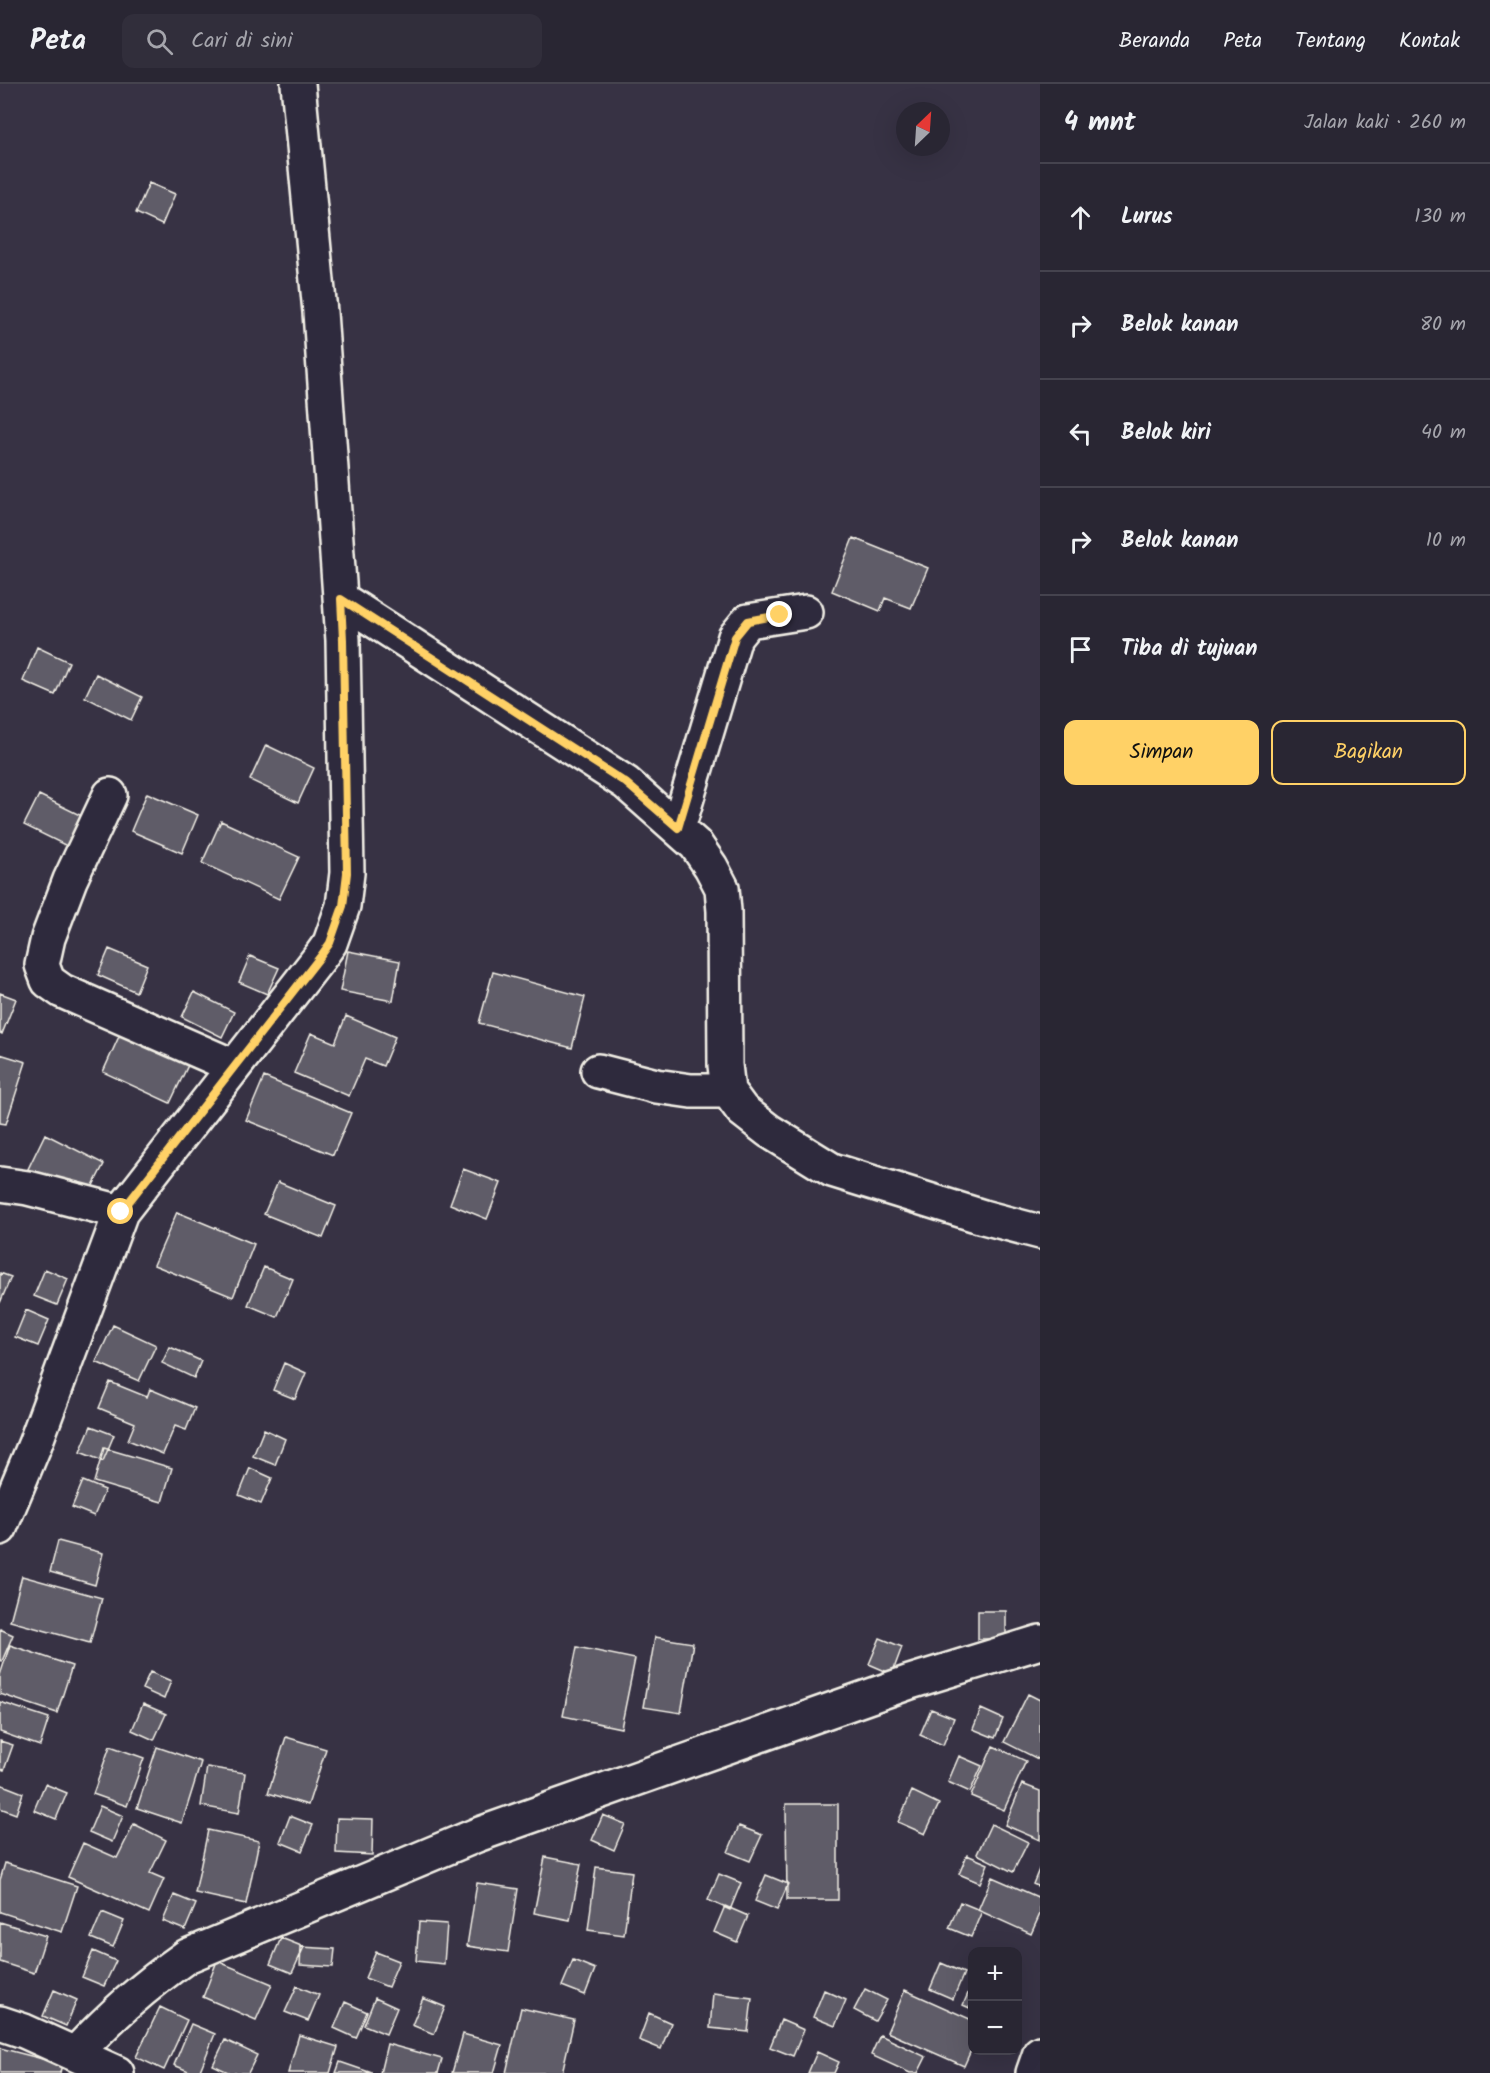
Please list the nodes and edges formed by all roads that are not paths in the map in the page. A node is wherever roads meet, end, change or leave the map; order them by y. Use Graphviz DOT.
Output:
graph roads {
  1 [pos="298,84"];
  2 [pos="341,599"];
  3 [pos="806,612"];
  4 [pos="110,795"];
  5 [pos="678,828"];
  6 [pos="233,1066"];
  7 [pos="598,1071"];
  8 [pos="728,1091"];
  9 [pos="0,1184"];
  10 [pos="121,1212"];
  11 [pos="1040,1232"];
  12 [pos="0,1528"];
  13 [pos="1040,1642"];
  14 [pos="0,2023"];
  15 [pos="1040,2053"];
  16 [pos="75,2054"];
  17 [pos="117,2073"];
  18 [pos="1033,2073"];
  1 -- 2 [label="street"];
  2 -- 5 [label="street"];
  2 -- 6 [label="street"];
  3 -- 5 [label="street"];
  4 -- 6 [label="street"];
  5 -- 8 [label="street"];
  6 -- 10 [label="street"];
  7 -- 8 [label="street"];
  8 -- 11 [label="street"];
  9 -- 10 [label="street"];
  10 -- 12 [label="street"];
  13 -- 16 [label="street"];
  14 -- 16 [label="street"];
  15 -- 18 [label="street"];
  16 -- 17 [label="street"];
}
